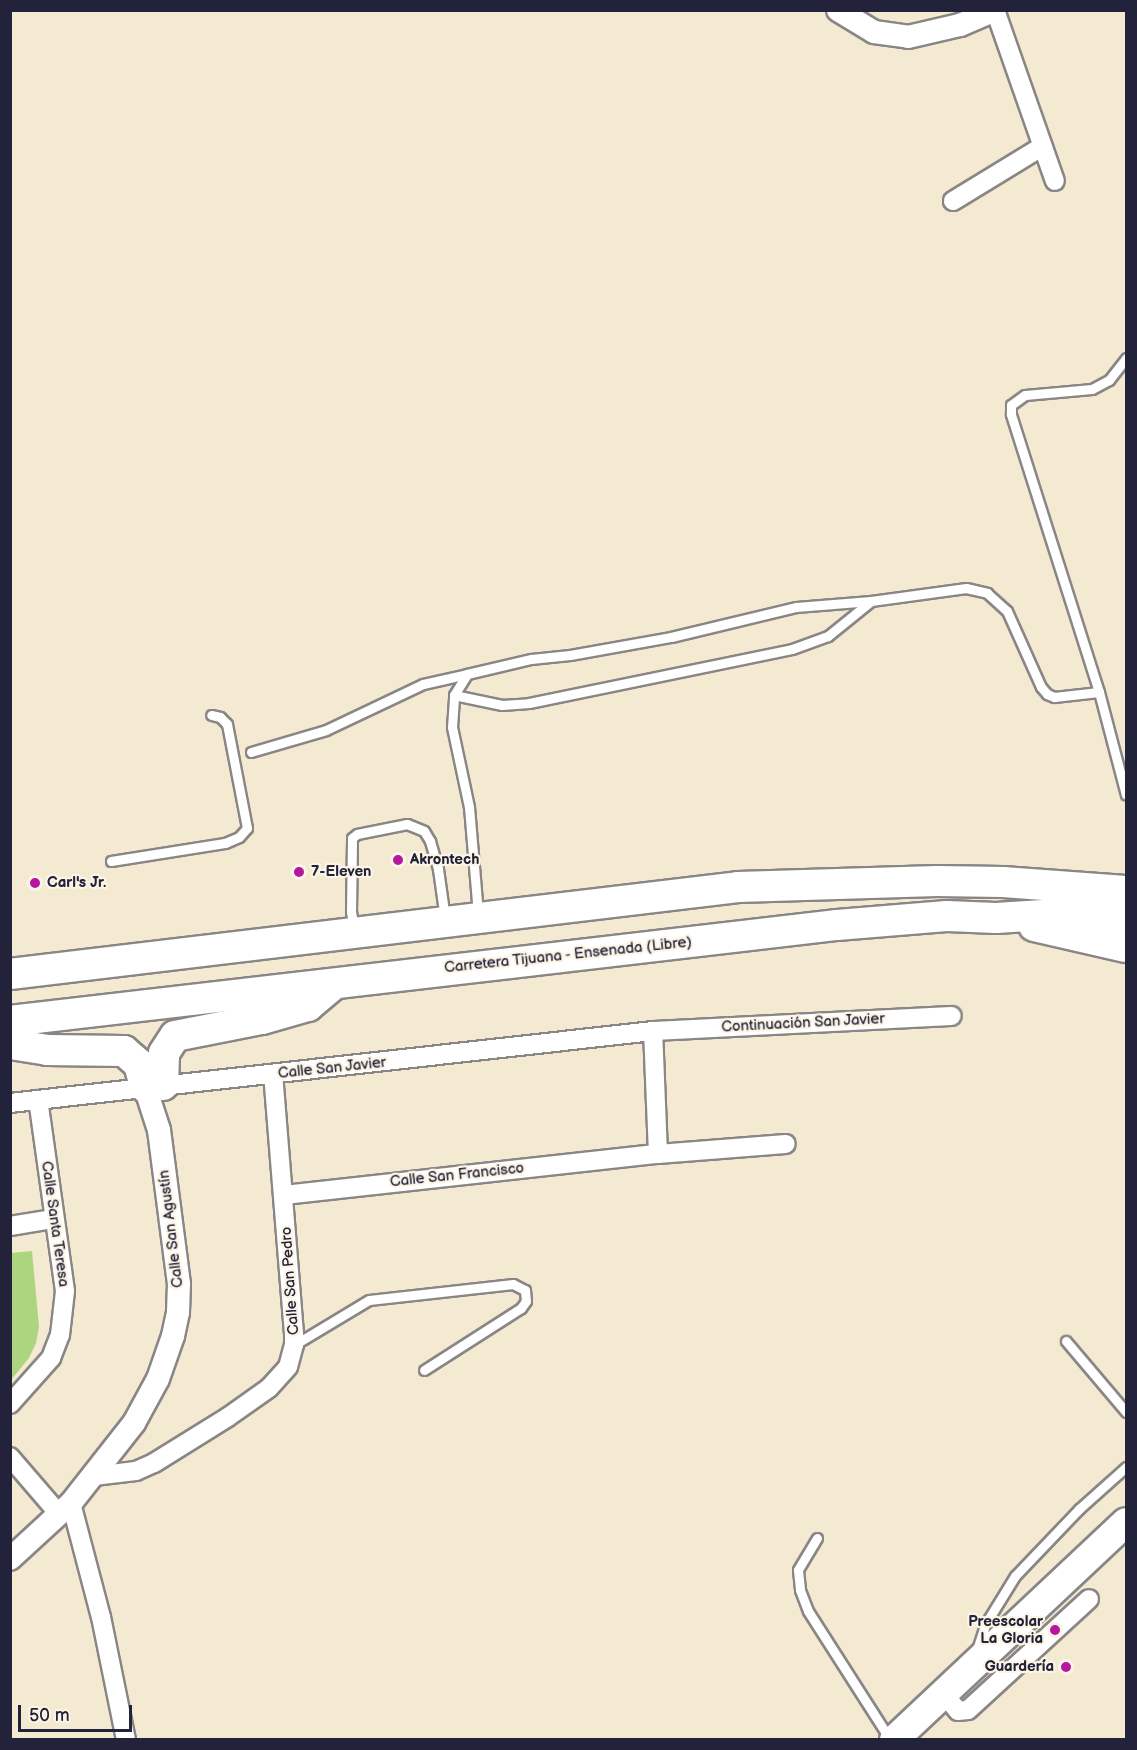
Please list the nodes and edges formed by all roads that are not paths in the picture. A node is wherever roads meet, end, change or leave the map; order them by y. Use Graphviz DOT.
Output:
graph roads {
  1 [pos="838,10"];
  2 [pos="995,10"];
  3 [pos="1043,146"];
  4 [pos="1055,182"];
  5 [pos="953,201"];
  6 [pos="1126,358"];
  7 [pos="871,601"];
  8 [pos="467,674"];
  9 [pos="1099,692"];
  10 [pos="454,696"];
  11 [pos="211,715"];
  12 [pos="251,752"];
  13 [pos="1126,795"];
  14 [pos="111,861"];
  15 [pos="1126,891"];
  16 [pos="478,916"];
  17 [pos="1126,917"];
  18 [pos="996,918"];
  19 [pos="446,921"];
  20 [pos="355,933"];
  21 [pos="1126,947"];
  22 [pos="10,974"];
  23 [pos="334,984"];
  24 [pos="952,1016"];
  25 [pos="10,1021"];
  26 [pos="653,1031"];
  27 [pos="10,1044"];
  28 [pos="273,1074"];
  29 [pos="154,1086"];
  30 [pos="38,1100"];
  31 [pos="10,1103"];
  32 [pos="786,1144"];
  33 [pos="658,1154"];
  34 [pos="285,1195"];
  35 [pos="53,1219"];
  36 [pos="10,1226"];
  37 [pos="1066,1341"];
  38 [pos="294,1345"];
  39 [pos="424,1370"];
  40 [pos="10,1404"];
  41 [pos="1126,1412"];
  42 [pos="10,1457"];
  43 [pos="1126,1467"];
  44 [pos="94,1476"];
  45 [pos="65,1509"];
  46 [pos="1126,1522"];
  47 [pos="818,1538"];
  48 [pos="10,1559"];
  49 [pos="1089,1599"];
  50 [pos="973,1664"];
  51 [pos="943,1693"];
  52 [pos="904,1735"];
  53 [pos="126,1740"];
  1 -- 2 [label="street"];
  2 -- 3 [label="street"];
  3 -- 4 [label="street"];
  3 -- 5 [label="street"];
  6 -- 9 [label="lane"];
  7 -- 8 [label="lane"];
  7 -- 9 [label="lane"];
  7 -- 10 [label="lane"];
  8 -- 10 [label="lane"];
  8 -- 12 [label="lane"];
  9 -- 13 [label="lane"];
  10 -- 16 [label="lane"];
  11 -- 14 [label="lane"];
  15 -- 16 [label="highway"];
  16 -- 19 [label="highway"];
  17 -- 18 [label="highway, Carretera Tijuana - Ensenada (Libre)"];
  18 -- 21 [label="highway"];
  18 -- 23 [label="highway, Carretera Tijuana - Ensenada (Libre)"];
  19 -- 20 [label="highway"];
  19 -- 20 [label="lane"];
  20 -- 22 [label="highway"];
  23 -- 25 [label="highway, Carretera Tijuana - Ensenada (Libre)"];
  23 -- 29 [label="highway"];
  24 -- 26 [label="street, Continuación San Javier"];
  26 -- 28 [label="street, Calle San Javier"];
  26 -- 33 [label="street"];
  27 -- 29 [label="highway"];
  28 -- 29 [label="street, Calle San Javier"];
  28 -- 34 [label="street, Calle San Pedro"];
  29 -- 30 [label="street, Calle San Javier"];
  29 -- 44 [label="street, Calle San Agustín"];
  30 -- 31 [label="street, Calle San Javier"];
  30 -- 35 [label="street, Calle Santa Teresa"];
  32 -- 33 [label="street, Calle San Francisco"];
  33 -- 34 [label="street, Calle San Francisco"];
  34 -- 38 [label="street, Calle San Pedro"];
  35 -- 36 [label="street"];
  35 -- 40 [label="street, Calle Santa Teresa"];
  37 -- 41 [label="lane"];
  38 -- 39 [label="lane"];
  38 -- 44 [label="street, Calle San Pedro"];
  42 -- 45 [label="street"];
  43 -- 50 [label="lane"];
  44 -- 45 [label="street, Calle San Agustín"];
  45 -- 48 [label="street, Calle San Agustín"];
  45 -- 53 [label="street"];
  46 -- 50 [label="main road"];
  47 -- 52 [label="lane"];
  49 -- 51 [label="street"];
  50 -- 51 [label="main road"];
  51 -- 52 [label="main road"];
}
